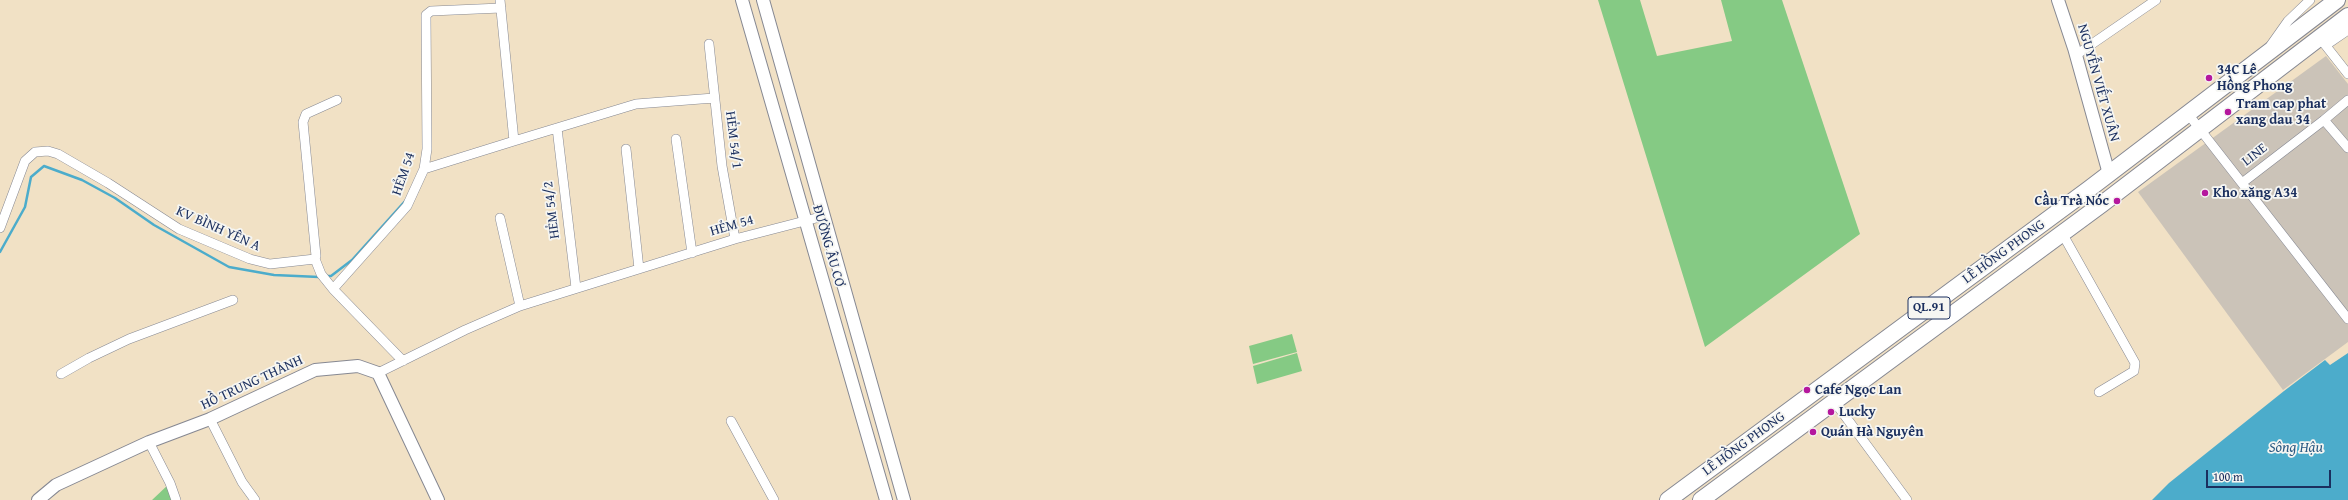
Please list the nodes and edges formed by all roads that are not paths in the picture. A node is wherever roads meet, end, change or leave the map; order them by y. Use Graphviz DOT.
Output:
graph roads {
  1 [pos="742,0"];
  2 [pos="763,0"];
  3 [pos="2058,0"];
  4 [pos="2156,0"];
  5 [pos="2310,0"];
  6 [pos="2337,0"];
  7 [pos="500,4"];
  8 [pos="2344,23"];
  9 [pos="2323,41"];
  10 [pos="709,44"];
  11 [pos="2076,55"];
  12 [pos="2263,56"];
  13 [pos="2348,74"];
  14 [pos="714,98"];
  15 [pos="337,100"];
  16 [pos="2348,100"];
  17 [pos="2188,114"];
  18 [pos="2324,120"];
  19 [pos="557,128"];
  20 [pos="2200,129"];
  21 [pos="676,139"];
  22 [pos="514,141"];
  23 [pos="2348,148"];
  24 [pos="626,149"];
  25 [pos="424,169"];
  26 [pos="2109,174"];
  27 [pos="2242,184"];
  28 [pos="2089,189"];
  29 [pos="2102,204"];
  30 [pos="824,216"];
  31 [pos="500,218"];
  32 [pos="805,221"];
  33 [pos="0,228"];
  34 [pos="2062,233"];
  35 [pos="735,239"];
  36 [pos="692,253"];
  37 [pos="315,258"];
  38 [pos="638,269"];
  39 [pos="576,288"];
  40 [pos="333,289"];
  41 [pos="233,300"];
  42 [pos="520,306"];
  43 [pos="2348,319"];
  44 [pos="403,361"];
  45 [pos="378,373"];
  46 [pos="61,374"];
  47 [pos="2099,392"];
  48 [pos="1834,401"];
  49 [pos="210,419"];
  50 [pos="731,421"];
  51 [pos="149,442"];
  52 [pos="886,442"];
  53 [pos="869,448"];
  54 [pos="38,500"];
  55 [pos="176,500"];
  56 [pos="255,500"];
  57 [pos="438,500"];
  58 [pos="774,500"];
  59 [pos="886,500"];
  60 [pos="904,500"];
  61 [pos="1668,500"];
  62 [pos="1701,500"];
  63 [pos="1907,500"];
  1 -- 32 [label="street, ĐƯỜNG ÂU CƠ"];
  2 -- 30 [label="street, ĐƯỜNG ÂU CƠ"];
  3 -- 11 [label="street, NGUYỄN VIẾT XUÂN"];
  4 -- 11 [label="street"];
  5 -- 12 [label="street"];
  6 -- 12 [label="highway, LÊ HỒNG PHONG / QL.91"];
  7 -- 22 [label="street"];
  7 -- 25 [label="street, HẺM 54"];
  8 -- 9 [label="highway, LÊ HỒNG PHONG / QL.91"];
  9 -- 13 [label="street"];
  9 -- 20 [label="highway, LÊ HỒNG PHONG / QL.91"];
  10 -- 14 [label="street, HẺM 54/1"];
  11 -- 26 [label="street, NGUYỄN VIẾT XUÂN"];
  12 -- 17 [label="highway, LÊ HỒNG PHONG / QL.91"];
  14 -- 19 [label="street"];
  14 -- 35 [label="street, HẺM 54/1"];
  15 -- 37 [label="street"];
  16 -- 18 [label="street, LINE"];
  17 -- 20 [label="street"];
  17 -- 26 [label="highway, LÊ HỒNG PHONG / QL.91"];
  18 -- 23 [label="street"];
  18 -- 27 [label="street, LINE"];
  19 -- 22 [label="street"];
  19 -- 39 [label="street, HẺM 54/2"];
  20 -- 27 [label="street"];
  20 -- 29 [label="highway, LÊ HỒNG PHONG / QL.91"];
  21 -- 36 [label="street"];
  22 -- 25 [label="street"];
  24 -- 38 [label="street"];
  25 -- 40 [label="street, HẺM 54"];
  26 -- 28 [label="highway, LÊ HỒNG PHONG / QL.91"];
  27 -- 43 [label="street"];
  28 -- 29 [label="highway"];
  28 -- 61 [label="highway, LÊ HỒNG PHONG / QL.91"];
  29 -- 34 [label="highway, LÊ HỒNG PHONG / QL.91"];
  30 -- 32 [label="street, HẺM 54"];
  30 -- 52 [label="street, ĐƯỜNG ÂU CƠ"];
  31 -- 42 [label="street"];
  32 -- 35 [label="street, HẺM 54"];
  32 -- 53 [label="street, ĐƯỜNG ÂU CƠ"];
  33 -- 37 [label="street, KV BÌNH YÊN A"];
  34 -- 47 [label="street"];
  34 -- 48 [label="highway, LÊ HỒNG PHONG / QL.91"];
  35 -- 36 [label="street, HẺM 54"];
  36 -- 38 [label="street, HẺM 54"];
  37 -- 40 [label="street"];
  38 -- 39 [label="street, HẺM 54"];
  39 -- 42 [label="street, HẺM 54"];
  40 -- 44 [label="street"];
  41 -- 46 [label="street"];
  42 -- 44 [label="street, HẺM 54"];
  44 -- 45 [label="street, HẺM 54"];
  45 -- 49 [label="street, HỒ TRUNG THÀNH"];
  45 -- 57 [label="street"];
  48 -- 62 [label="highway, LÊ HỒNG PHONG / QL.91"];
  48 -- 63 [label="street"];
  49 -- 51 [label="street, HỒ TRUNG THÀNH"];
  49 -- 56 [label="street"];
  50 -- 58 [label="street"];
  51 -- 54 [label="street, HỒ TRUNG THÀNH"];
  51 -- 55 [label="street"];
  52 -- 53 [label="street"];
  52 -- 60 [label="street, ĐƯỜNG ÂU CƠ"];
  53 -- 59 [label="street, ĐƯỜNG ÂU CƠ"];
}
